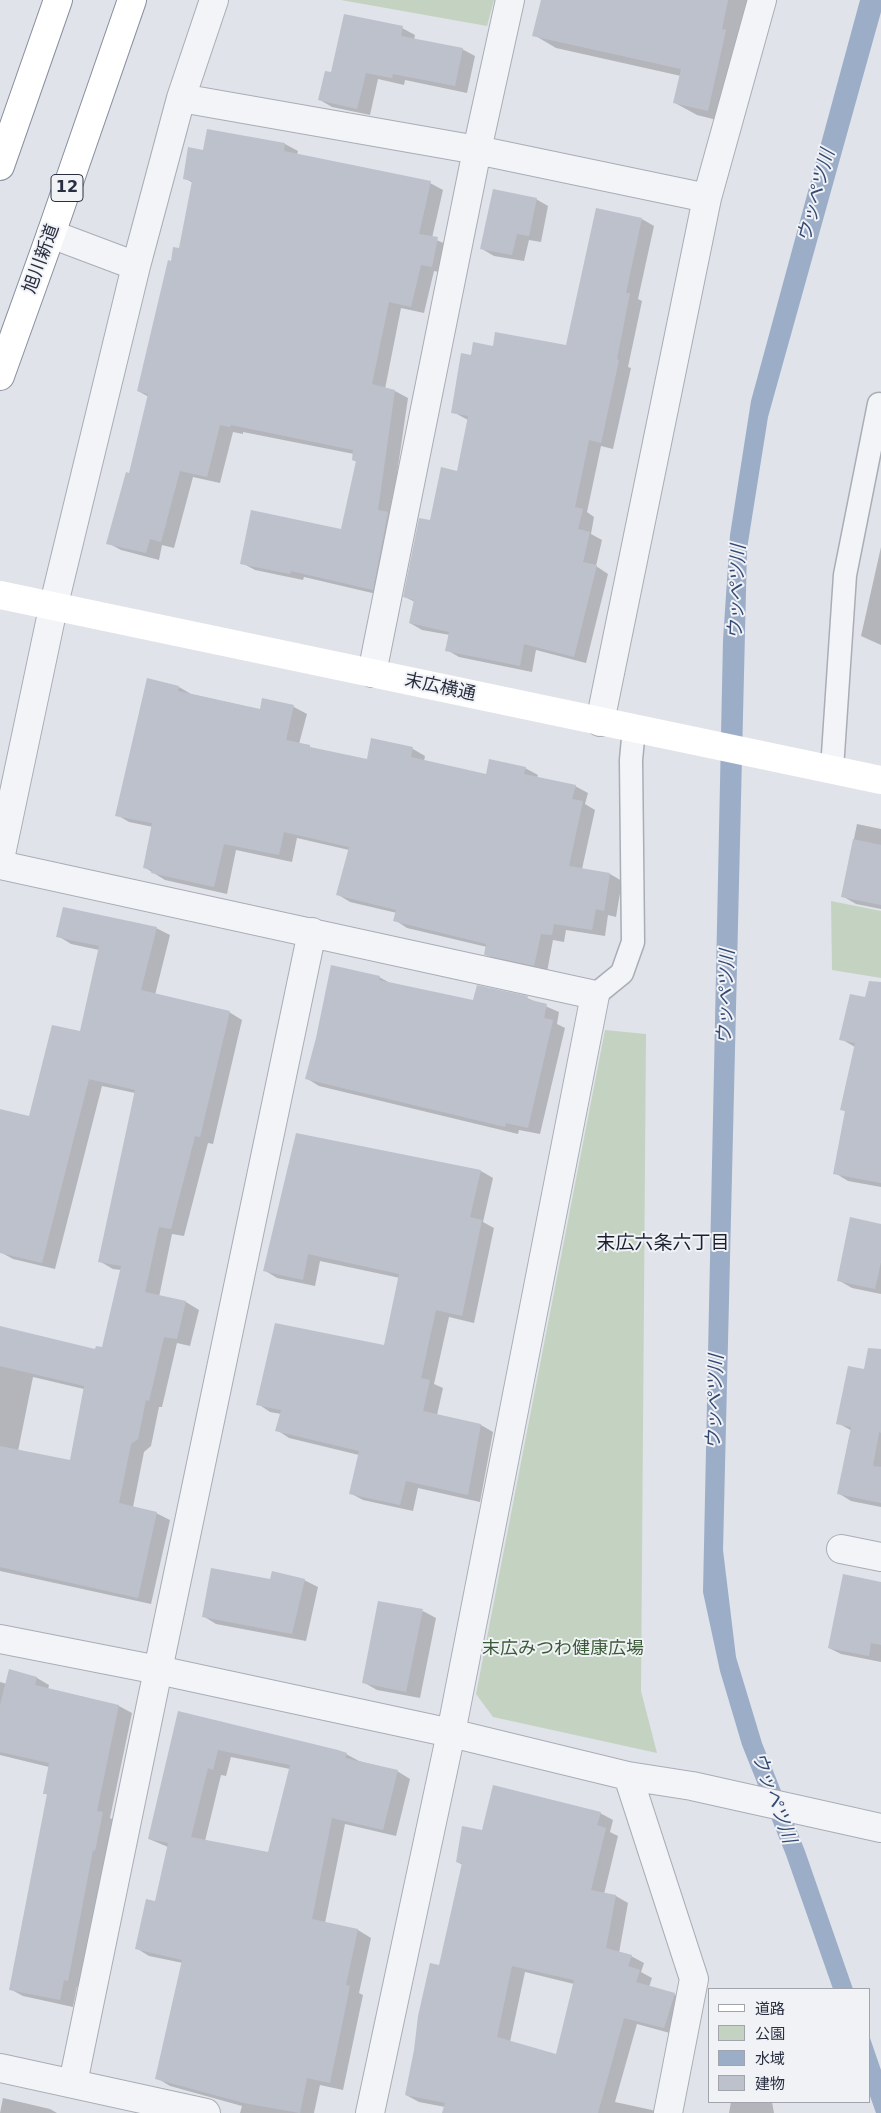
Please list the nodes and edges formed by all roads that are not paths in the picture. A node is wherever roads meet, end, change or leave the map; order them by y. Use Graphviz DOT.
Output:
graph roads {
  1 [pos="58,0"];
  2 [pos="132,0"];
  3 [pos="214,0"];
  4 [pos="510,0"];
  5 [pos="762,0"];
  6 [pos="181,98"];
  7 [pos="477,150"];
  8 [pos="0,166"];
  9 [pos="707,198"];
  10 [pos="51,234"];
  11 [pos="136,266"];
  12 [pos="0,376"];
  13 [pos="879,404"];
  14 [pos="0,595"];
  15 [pos="53,608"];
  16 [pos="372,673"];
  17 [pos="600,722"];
  18 [pos="646,731"];
  19 [pos="832,769"];
  20 [pos="881,780"];
  21 [pos="0,859"];
  22 [pos="0,865"];
  23 [pos="312,932"];
  24 [pos="595,995"];
  25 [pos="841,1549"];
  26 [pos="881,1557"];
  27 [pos="0,1639"];
  28 [pos="158,1670"];
  29 [pos="451,1733"];
  30 [pos="628,1776"];
  31 [pos="870,1825"];
  32 [pos="0,2068"];
  33 [pos="73,2083"];
  34 [pos="206,2113"];
  35 [pos="370,2113"];
  36 [pos="668,2113"];
  1 -- 8 [label="main road"];
  2 -- 10 [label="main road, 旭川新道 / 12"];
  3 -- 6 [label="street"];
  4 -- 7 [label="street"];
  5 -- 9 [label="street"];
  6 -- 7 [label="street"];
  6 -- 11 [label="street"];
  7 -- 9 [label="street"];
  7 -- 16 [label="street"];
  9 -- 17 [label="street"];
  10 -- 11 [label="street"];
  10 -- 12 [label="main road, 旭川新道 / 12"];
  11 -- 15 [label="street"];
  13 -- 19 [label="lane"];
  14 -- 15 [label="main road, 末広横通"];
  15 -- 16 [label="main road, 末広横通"];
  15 -- 21 [label="street"];
  16 -- 17 [label="main road, 末広横通"];
  17 -- 18 [label="main road, 末広横通"];
  18 -- 19 [label="main road, 末広横通"];
  18 -- 24 [label="lane"];
  19 -- 20 [label="main road, 末広横通"];
  22 -- 23 [label="street"];
  23 -- 24 [label="street"];
  23 -- 28 [label="street"];
  24 -- 29 [label="street"];
  25 -- 26 [label="street"];
  27 -- 28 [label="street"];
  28 -- 29 [label="street"];
  28 -- 33 [label="street"];
  29 -- 30 [label="street"];
  29 -- 35 [label="street"];
  30 -- 31 [label="street"];
  30 -- 36 [label="street"];
  32 -- 33 [label="street"];
  33 -- 34 [label="street"];
}
